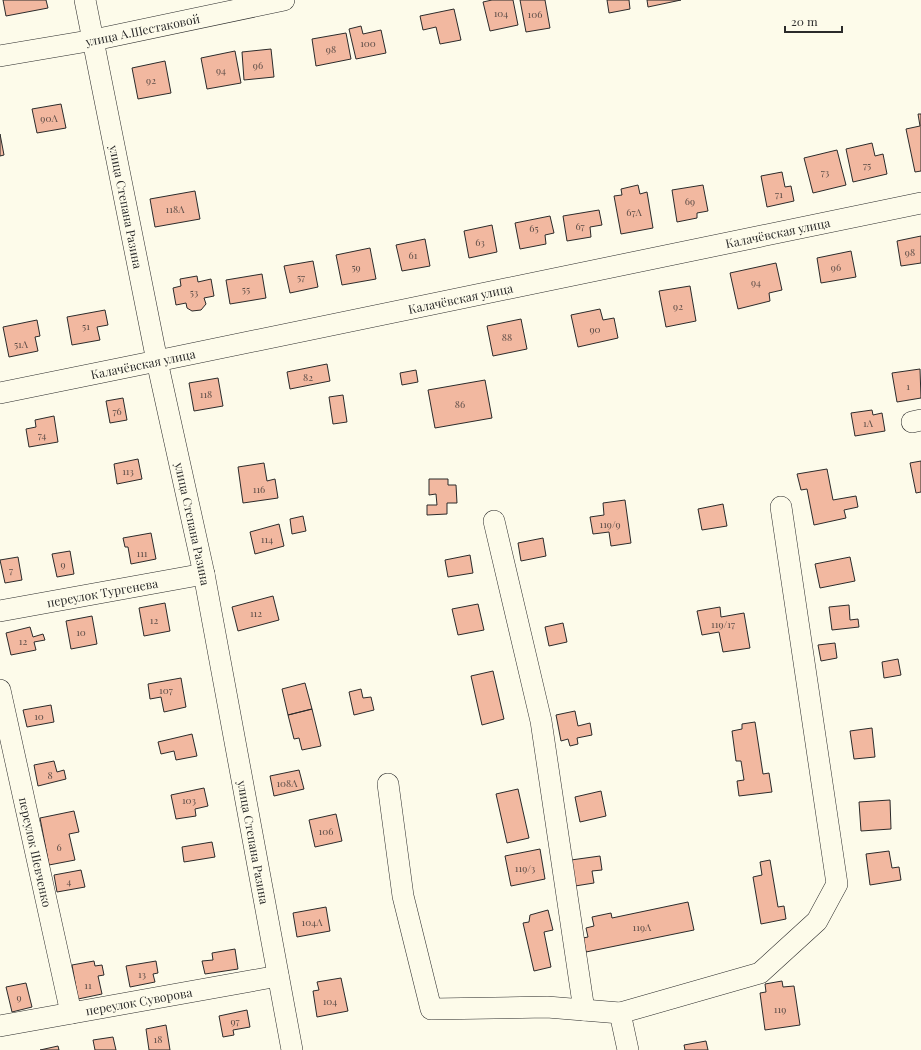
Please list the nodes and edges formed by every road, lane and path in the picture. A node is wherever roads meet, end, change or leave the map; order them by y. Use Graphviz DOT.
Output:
graph roads {
  1 [pos="85,0"];
  2 [pos="284,0"];
  3 [pos="94,40"];
  4 [pos="0,56"];
  5 [pos="921,203"];
  6 [pos="157,361"];
  7 [pos="0,393"];
  8 [pos="781,507"];
  9 [pos="494,521"];
  10 [pos="204,574"];
  11 [pos="0,610"];
  12 [pos="0,690"];
  13 [pos="388,784"];
  14 [pos="278,976"];
  15 [pos="584,1010"];
  16 [pos="71,1013"];
  17 [pos="620,1013"];
  18 [pos="0,1026"];
  19 [pos="292,1050"];
  20 [pos="628,1050"];
  1 -- 3 [label="street, улица Степана Разина"];
  2 -- 3 [label="street, улица А.Шестаковой"];
  3 -- 4 [label="street, улица А.Шестаковой"];
  3 -- 6 [label="street, улица Степана Разина"];
  5 -- 6 [label="street, Калачёвская улица"];
  6 -- 7 [label="street, Калачёвская улица"];
  6 -- 10 [label="street, улица Степана Разина"];
  8 -- 17 [label="street"];
  9 -- 15 [label="street"];
  10 -- 11 [label="street, переулок Тургенева"];
  10 -- 14 [label="street, улица Степана Разина"];
  12 -- 16 [label="street, переулок Шевченко"];
  13 -- 15 [label="street"];
  14 -- 16 [label="street, переулок Суворова"];
  14 -- 19 [label="street, улица Степана Разина"];
  15 -- 17 [label="street"];
  16 -- 18 [label="street, переулок Суворова"];
  17 -- 20 [label="street"];
}
